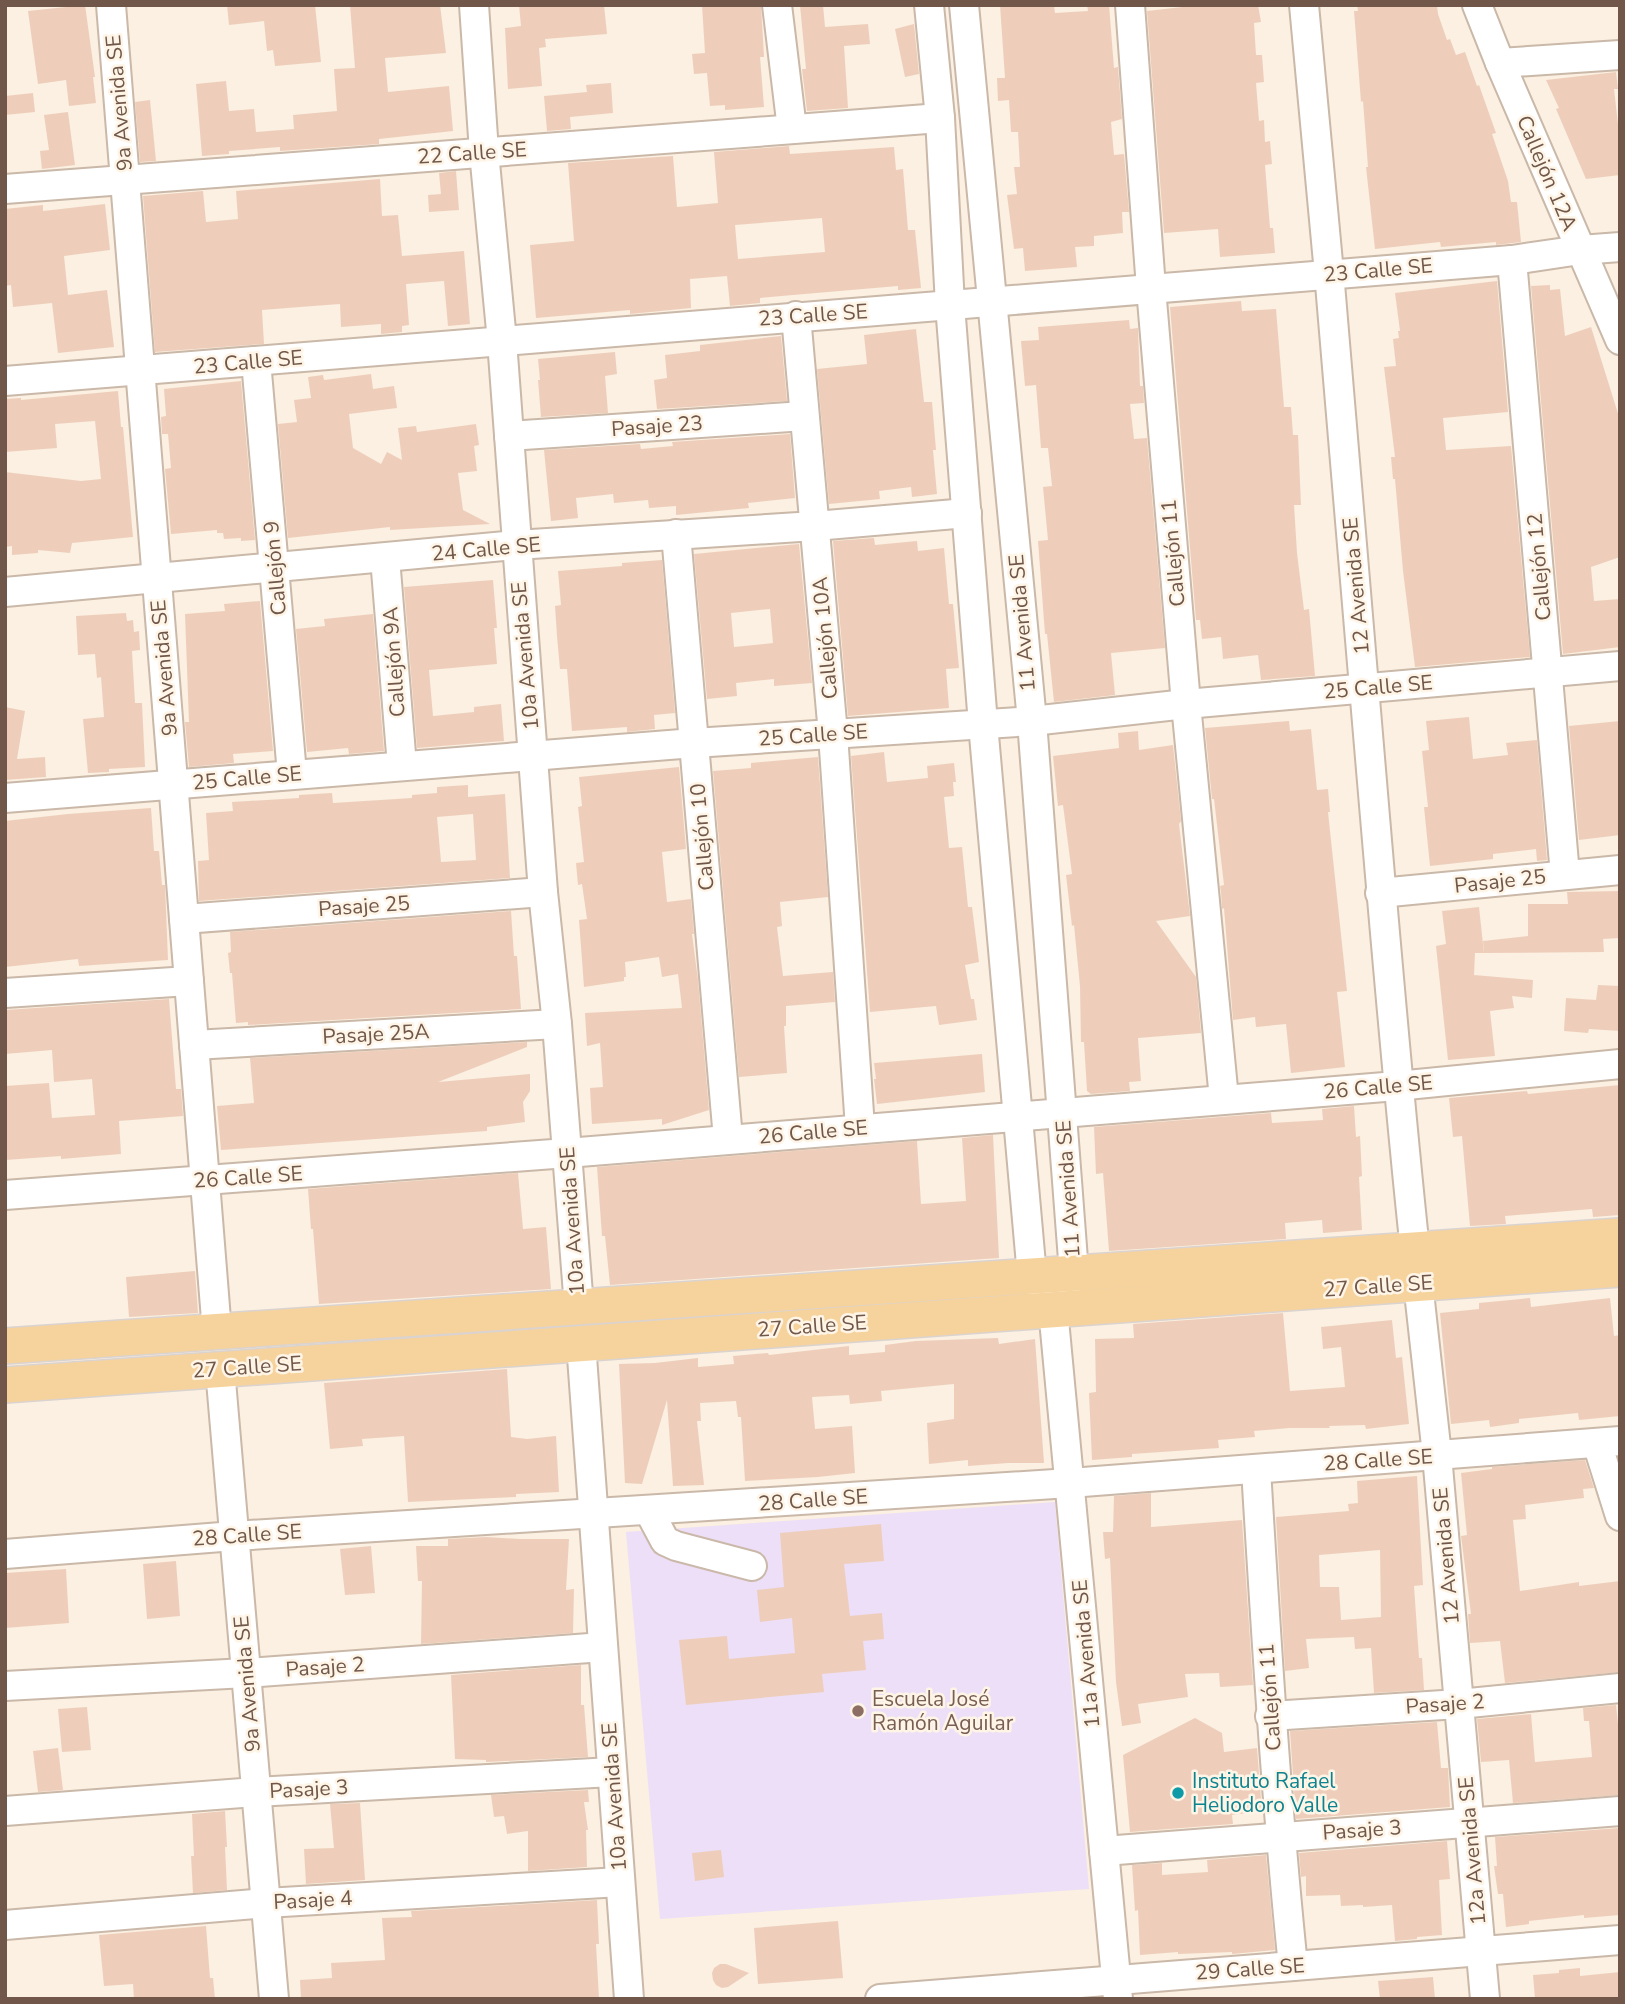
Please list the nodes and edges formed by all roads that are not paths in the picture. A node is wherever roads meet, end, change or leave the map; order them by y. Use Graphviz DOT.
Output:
graph roads {
  1 [pos="111,5"];
  2 [pos="474,5"];
  3 [pos="777,5"];
  4 [pos="929,5"];
  5 [pos="964,5"];
  6 [pos="1130,5"];
  7 [pos="1304,5"];
  8 [pos="1477,5"];
  9 [pos="1620,55"];
  10 [pos="1500,63"];
  11 [pos="940,118"];
  12 [pos="792,130"];
  13 [pos="484,152"];
  14 [pos="125,180"];
  15 [pos="5,189"];
  16 [pos="1620,247"];
  17 [pos="1580,250"];
  18 [pos="1512,260"];
  19 [pos="1329,274"];
  20 [pos="1151,288"];
  21 [pos="992,301"];
  22 [pos="950,305"];
  23 [pos="796,316"];
  24 [pos="1620,340"];
  25 [pos="502,341"];
  26 [pos="256,361"];
  27 [pos="140,370"];
  28 [pos="5,381"];
  29 [pos="804,416"];
  30 [pos="509,436"];
  31 [pos="967,513"];
  32 [pos="815,526"];
  33 [pos="676,534"];
  34 [pos="516,545"];
  35 [pos="385,558"];
  36 [pos="275,568"];
  37 [pos="157,578"];
  38 [pos="5,592"];
  39 [pos="1620,666"];
  40 [pos="1548,673"];
  41 [pos="1364,688"];
  42 [pos="1186,704"];
  43 [pos="1031,721"];
  44 [pos="983,724"];
  45 [pos="833,734"];
  46 [pos="694,743"];
  47 [pos="533,756"];
  48 [pos="402,766"];
  49 [pos="292,774"];
  50 [pos="173,784"];
  51 [pos="5,798"];
  52 [pos="1620,870"];
  53 [pos="1565,875"];
  54 [pos="544,892"];
  55 [pos="1380,893"];
  56 [pos="184,919"];
  57 [pos="189,981"];
  58 [pos="5,993"];
  59 [pos="557,1024"];
  60 [pos="194,1045"];
  61 [pos="1620,1064"];
  62 [pos="1397,1086"];
  63 [pos="1224,1099"];
  64 [pos="1062,1113"];
  65 [pos="1019,1116"];
  66 [pos="860,1128"];
  67 [pos="728,1139"];
  68 [pos="567,1153"];
  69 [pos="205,1180"];
  70 [pos="5,1195"];
  71 [pos="1620,1236"];
  72 [pos="1416,1266"];
  73 [pos="1620,1269"];
  74 [pos="1074,1273"];
  75 [pos="1032,1276"];
  76 [pos="579,1307"];
  77 [pos="1054,1309"];
  78 [pos="217,1332"];
  79 [pos="581,1343"];
  80 [pos="5,1346"];
  81 [pos="220,1369"];
  82 [pos="5,1385"];
  83 [pos="1608,1442"];
  84 [pos="1437,1455"];
  85 [pos="1256,1469"];
  86 [pos="1070,1483"];
  87 [pos="649,1511"];
  88 [pos="593,1513"];
  89 [pos="1620,1516"];
  90 [pos="234,1536"];
  91 [pos="5,1554"];
  92 [pos="752,1566"];
  93 [pos="603,1647"];
  94 [pos="246,1673"];
  95 [pos="5,1686"];
  96 [pos="1620,1688"];
  97 [pos="1459,1704"];
  98 [pos="1270,1716"];
  99 [pos="612,1772"];
  100 [pos="256,1792"];
  101 [pos="5,1811"];
  102 [pos="1620,1811"];
  103 [pos="1470,1822"];
  104 [pos="1280,1836"];
  105 [pos="1104,1851"];
  106 [pos="620,1882"];
  107 [pos="266,1903"];
  108 [pos="5,1925"];
  109 [pos="1620,1940"];
  110 [pos="1481,1952"];
  111 [pos="1293,1966"];
  112 [pos="1117,1989"];
  113 [pos="274,1999"];
  114 [pos="629,1999"];
  115 [pos="880,1999"];
  116 [pos="1485,1999"];
  1 -- 14 [label="street, 9a Avenida SE"];
  2 -- 13 [label="street, 10a Avenida SE"];
  3 -- 12 [label="street"];
  4 -- 11 [label="street, 11 Avenida SE"];
  5 -- 21 [label="street, 11 Avenida SE"];
  6 -- 20 [label="street, Callejón 11"];
  7 -- 19 [label="street, 12 Avenida SE"];
  8 -- 10 [label="street, Callejón 12A"];
  9 -- 10 [label="street"];
  10 -- 17 [label="street, Callejón 12A"];
  11 -- 12 [label="street, 22 Calle SE"];
  11 -- 22 [label="street, 11 Avenida SE"];
  12 -- 13 [label="street, 22 Calle SE"];
  13 -- 14 [label="street, 22 Calle SE"];
  13 -- 25 [label="street, 10a Avenida SE"];
  14 -- 15 [label="street, 22 Calle SE"];
  14 -- 27 [label="street, 9a Avenida SE"];
  16 -- 17 [label="street, 23 Calle SE"];
  17 -- 18 [label="street, 23 Calle SE"];
  17 -- 24 [label="street, Callejón 12A"];
  18 -- 19 [label="street, 23 Calle SE"];
  18 -- 40 [label="street, Callejón 12"];
  19 -- 20 [label="street, 23 Calle SE"];
  19 -- 41 [label="street, 12 Avenida SE"];
  20 -- 21 [label="street, 23 Calle SE"];
  20 -- 42 [label="street, Callejón 11"];
  21 -- 22 [label="street, 23 Calle SE"];
  21 -- 43 [label="street, 11 Avenida SE"];
  22 -- 23 [label="street, 23 Calle SE"];
  22 -- 31 [label="street, 11 Avenida SE"];
  23 -- 25 [label="street, 23 Calle SE"];
  23 -- 29 [label="street, Callejón 10A"];
  25 -- 26 [label="street, 23 Calle SE"];
  25 -- 30 [label="street, 10a Avenida SE"];
  26 -- 27 [label="street, 23 Calle SE"];
  26 -- 36 [label="street, Callejón 9"];
  27 -- 28 [label="street, 23 Calle SE"];
  27 -- 37 [label="street, 9a Avenida SE"];
  29 -- 30 [label="street, Pasaje 23"];
  29 -- 32 [label="street, Callejón 10A"];
  30 -- 34 [label="street, 10a Avenida SE"];
  31 -- 32 [label="street, 24 Calle SE"];
  31 -- 44 [label="street, 11 Avenida SE"];
  32 -- 33 [label="street, 24 Calle SE"];
  32 -- 45 [label="street, Callejón 10A"];
  33 -- 34 [label="street, 24 Calle SE"];
  33 -- 46 [label="street, Callejón 10"];
  34 -- 35 [label="street, 24 Calle SE"];
  34 -- 47 [label="street, 10a Avenida SE"];
  35 -- 36 [label="street, 24 Calle SE"];
  35 -- 48 [label="street, Callejón 9A"];
  36 -- 37 [label="street, 24 Calle SE"];
  36 -- 49 [label="street, Callejón 9"];
  37 -- 38 [label="street, 24 Calle SE"];
  37 -- 50 [label="street, 9a Avenida SE"];
  39 -- 40 [label="street, 25 Calle SE"];
  40 -- 41 [label="street, 25 Calle SE"];
  40 -- 53 [label="street, Callejón 12"];
  41 -- 42 [label="street, 25 Calle SE"];
  41 -- 55 [label="street, 12 Avenida SE"];
  42 -- 43 [label="street, 25 Calle SE"];
  42 -- 63 [label="street, Callejón 11"];
  43 -- 44 [label="street, 25 Calle SE"];
  43 -- 64 [label="street, 11 Avenida SE"];
  44 -- 45 [label="street, 25 Calle SE"];
  44 -- 65 [label="street, 11 Avenida SE"];
  45 -- 46 [label="street, 25 Calle SE"];
  45 -- 66 [label="street, Callejón 10A"];
  46 -- 47 [label="street, 25 Calle SE"];
  46 -- 67 [label="street, Callejón 10"];
  47 -- 48 [label="street, 25 Calle SE"];
  47 -- 54 [label="street, 10a Avenida SE"];
  48 -- 49 [label="street, 25 Calle SE"];
  49 -- 50 [label="street, 25 Calle SE"];
  50 -- 51 [label="street, 25 Calle SE"];
  50 -- 56 [label="street, 9a Avenida SE"];
  52 -- 53 [label="street, Pasaje 25"];
  53 -- 55 [label="street, Pasaje 25"];
  54 -- 56 [label="street, Pasaje 25"];
  54 -- 59 [label="street, 10a Avenida SE"];
  55 -- 62 [label="street, 12 Avenida SE"];
  56 -- 57 [label="street, 9a Avenida SE"];
  57 -- 58 [label="street"];
  57 -- 60 [label="street, 9a Avenida SE"];
  59 -- 60 [label="street, Pasaje 25A"];
  59 -- 68 [label="street, 10a Avenida SE"];
  60 -- 69 [label="street, 9a Avenida SE"];
  61 -- 62 [label="street, 26 Calle SE"];
  62 -- 63 [label="street, 26 Calle SE"];
  62 -- 72 [label="street, 12 Avenida SE"];
  63 -- 64 [label="street, 26 Calle SE"];
  64 -- 65 [label="street, 26 Calle SE"];
  64 -- 74 [label="street, 11 Avenida SE"];
  65 -- 66 [label="street, 26 Calle SE"];
  65 -- 75 [label="street, 11 Avenida SE"];
  66 -- 67 [label="street, 26 Calle SE"];
  67 -- 68 [label="street, 26 Calle SE"];
  68 -- 69 [label="street, 26 Calle SE"];
  68 -- 76 [label="street, 10a Avenida SE"];
  69 -- 70 [label="street, 26 Calle SE"];
  69 -- 78 [label="street, 9a Avenida SE"];
  71 -- 72 [label="main road, 27 Calle SE"];
  72 -- 73 [label="main road, 27 Calle SE"];
  72 -- 74 [label="main road, 27 Calle SE"];
  72 -- 77 [label="main road, 27 Calle SE"];
  72 -- 84 [label="street, 12 Avenida SE"];
  74 -- 75 [label="main road, 27 Calle SE"];
  74 -- 77 [label="street, 11 Avenida SE"];
  75 -- 76 [label="main road, 27 Calle SE"];
  75 -- 77 [label="street, 11 Avenida SE"];
  76 -- 78 [label="main road, 27 Calle SE"];
  77 -- 79 [label="main road, 27 Calle SE"];
  77 -- 86 [label="street, 11a Avenida SE"];
  78 -- 80 [label="main road, 27 Calle SE"];
  79 -- 81 [label="main road, 27 Calle SE"];
  79 -- 88 [label="street, 10a Avenida SE"];
  81 -- 82 [label="main road, 27 Calle SE"];
  81 -- 90 [label="street, 9a Avenida SE"];
  83 -- 84 [label="street, 28 Calle SE"];
  83 -- 89 [label="street"];
  84 -- 85 [label="street, 28 Calle SE"];
  84 -- 97 [label="street, 12 Avenida SE"];
  85 -- 86 [label="street, 28 Calle SE"];
  85 -- 98 [label="street, Callejón 11"];
  86 -- 87 [label="street, 28 Calle SE"];
  86 -- 105 [label="street, 11a Avenida SE"];
  87 -- 88 [label="street, 28 Calle SE"];
  87 -- 92 [label="street"];
  88 -- 90 [label="street, 28 Calle SE"];
  88 -- 93 [label="street, 10a Avenida SE"];
  90 -- 91 [label="street, 28 Calle SE"];
  90 -- 94 [label="street, 9a Avenida SE"];
  93 -- 94 [label="street, Pasaje 2"];
  93 -- 99 [label="street, 10a Avenida SE"];
  94 -- 95 [label="street, Pasaje 2"];
  94 -- 100 [label="street, 9a Avenida SE"];
  96 -- 97 [label="street, Pasaje 2"];
  97 -- 98 [label="street, Pasaje 2"];
  97 -- 103 [label="street, 12a Avenida SE"];
  98 -- 104 [label="street, Callejón 11"];
  99 -- 100 [label="street, Pasaje 3"];
  99 -- 106 [label="street, 10a Avenida SE"];
  100 -- 101 [label="street, Pasaje 3"];
  100 -- 107 [label="street, 9a Avenida SE"];
  102 -- 103 [label="street, Pasaje 3"];
  103 -- 104 [label="street, Pasaje 3"];
  103 -- 110 [label="street, 12a Avenida SE"];
  104 -- 105 [label="street, Pasaje 3"];
  104 -- 111 [label="street, Callejón 11"];
  105 -- 112 [label="street, 11a Avenida SE"];
  106 -- 107 [label="street, Pasaje 4"];
  106 -- 114 [label="street, 10a Avenida SE"];
  107 -- 108 [label="street, Pasaje 4"];
  107 -- 113 [label="street, 9a Avenida SE"];
  109 -- 110 [label="street, 29 Calle SE"];
  110 -- 111 [label="street, 29 Calle SE"];
  110 -- 116 [label="street, 12a Avenida SE"];
  111 -- 112 [label="street, 29 Calle SE"];
  112 -- 115 [label="street, 29 Calle SE"];
}
